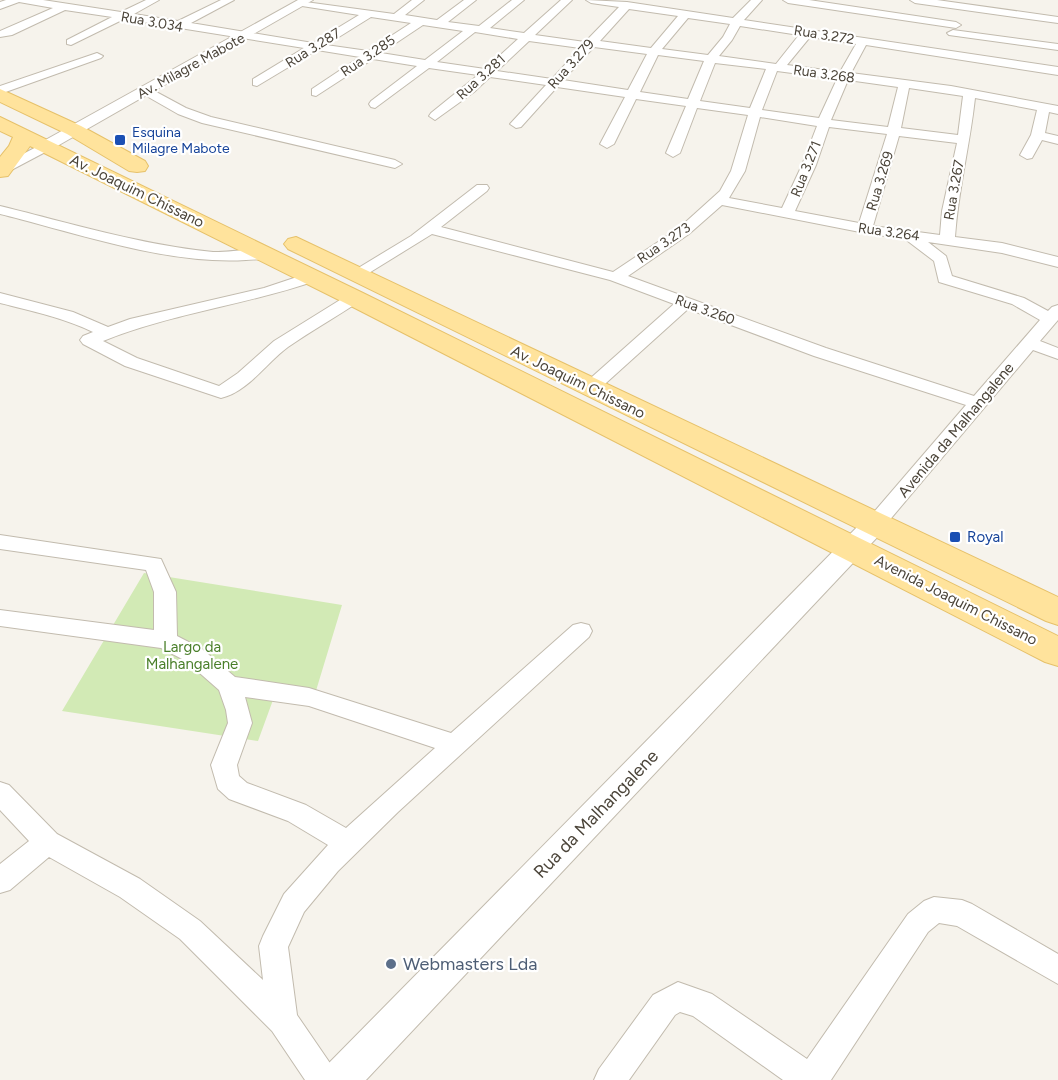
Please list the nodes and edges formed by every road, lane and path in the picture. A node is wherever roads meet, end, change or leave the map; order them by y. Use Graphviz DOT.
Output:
graph roads {
  1 [pos="15,0"];
  2 [pos="23,0"];
  3 [pos="76,0"];
  4 [pos="154,0"];
  5 [pos="229,0"];
  6 [pos="419,0"];
  7 [pos="471,0"];
  8 [pos="519,0"];
  9 [pos="567,0"];
  10 [pos="591,0"];
  11 [pos="757,0"];
  12 [pos="788,0"];
  13 [pos="860,0"];
  14 [pos="915,0"];
  15 [pos="305,2"];
  16 [pos="618,3"];
  17 [pos="966,4"];
  18 [pos="0,6"];
  19 [pos="63,7"];
  20 [pos="368,14"];
  21 [pos="686,14"];
  22 [pos="122,16"];
  23 [pos="396,17"];
  24 [pos="1058,20"];
  25 [pos="421,21"];
  26 [pos="737,21"];
  27 [pos="440,23"];
  28 [pos="842,23"];
  29 [pos="177,27"];
  30 [pos="476,29"];
  31 [pos="955,29"];
  32 [pos="807,33"];
  33 [pos="0,34"];
  34 [pos="247,35"];
  35 [pos="527,37"];
  36 [pos="863,41"];
  37 [pos="71,42"];
  38 [pos="589,44"];
  39 [pos="316,47"];
  40 [pos="1058,47"];
  41 [pos="655,50"];
  42 [pos="369,55"];
  43 [pos="97,57"];
  44 [pos="711,58"];
  45 [pos="427,64"];
  46 [pos="776,67"];
  47 [pos="1057,67"];
  48 [pos="934,71"];
  49 [pos="487,73"];
  50 [pos="843,77"];
  51 [pos="257,82"];
  52 [pos="554,83"];
  53 [pos="904,85"];
  54 [pos="0,90"];
  55 [pos="147,91"];
  56 [pos="316,92"];
  57 [pos="969,93"];
  58 [pos="634,94"];
  59 [pos="0,95"];
  60 [pos="694,103"];
  61 [pos="375,104"];
  62 [pos="1044,107"];
  63 [pos="1058,110"];
  64 [pos="755,112"];
  65 [pos="435,116"];
  66 [pos="0,123"];
  67 [pos="824,123"];
  68 [pos="516,124"];
  69 [pos="74,130"];
  70 [pos="894,132"];
  71 [pos="1038,135"];
  72 [pos="35,140"];
  73 [pos="964,140"];
  74 [pos="1058,140"];
  75 [pos="607,144"];
  76 [pos="673,153"];
  77 [pos="1027,156"];
  78 [pos="396,164"];
  79 [pos="0,172"];
  80 [pos="482,189"];
  81 [pos="720,200"];
  82 [pos="0,210"];
  83 [pos="786,214"];
  84 [pos="430,229"];
  85 [pos="865,229"];
  86 [pos="908,234"];
  87 [pos="947,239"];
  88 [pos="264,254"];
  89 [pos="1058,262"];
  90 [pos="312,277"];
  91 [pos="616,277"];
  92 [pos="356,286"];
  93 [pos="0,298"];
  94 [pos="685,303"];
  95 [pos="1054,315"];
  96 [pos="106,332"];
  97 [pos="1029,343"];
  98 [pos="1058,354"];
  99 [pos="590,388"];
  100 [pos="977,403"];
  101 [pos="864,536"];
  102 [pos="0,542"];
  103 [pos="1058,612"];
  104 [pos="0,618"];
  105 [pos="581,631"];
  106 [pos="165,640"];
  107 [pos="1058,652"];
  108 [pos="229,685"];
  109 [pos="455,744"];
  110 [pos="0,794"];
  111 [pos="47,842"];
  112 [pos="348,843"];
  113 [pos="0,881"];
  114 [pos="1058,970"];
  115 [pos="284,1020"];
  116 [pos="322,1080"];
  117 [pos="340,1080"];
  118 [pos="610,1080"];
  119 [pos="811,1080"];
  1 -- 18 [label="street"];
  2 -- 19 [label="street, Rua 3.034"];
  3 -- 19 [label="street"];
  4 -- 22 [label="street"];
  5 -- 29 [label="street"];
  6 -- 23 [label="street"];
  7 -- 27 [label="street"];
  8 -- 30 [label="street"];
  9 -- 35 [label="street, Rua 3.281"];
  10 -- 16 [label="street, Rua 3.272"];
  11 -- 26 [label="street"];
  12 -- 28 [label="street"];
  13 -- 28 [label="street"];
  14 -- 17 [label="street"];
  15 -- 20 [label="street, Rua 3.268"];
  15 -- 34 [label="street, Av. Milagre Mabote"];
  16 -- 21 [label="street, Rua 3.272"];
  16 -- 38 [label="street, Rua 3.279"];
  17 -- 24 [label="street"];
  17 -- 31 [label="street"];
  19 -- 22 [label="street, Rua 3.034"];
  19 -- 33 [label="street"];
  20 -- 23 [label="street, Rua 3.268"];
  20 -- 39 [label="street, Rua 3.287"];
  21 -- 26 [label="street, Rua 3.272"];
  21 -- 41 [label="street"];
  22 -- 29 [label="street, Rua 3.034"];
  22 -- 37 [label="street"];
  23 -- 25 [label="street, Rua 3.268"];
  25 -- 27 [label="street, Rua 3.268"];
  25 -- 42 [label="street, Rua 3.285"];
  26 -- 32 [label="street, Rua 3.272"];
  26 -- 44 [label="street"];
  27 -- 30 [label="street, Rua 3.268"];
  28 -- 31 [label="street"];
  28 -- 32 [label="street, Rua 3.272"];
  28 -- 36 [label="street, Rua 3.272"];
  29 -- 34 [label="street, Rua 3.034"];
  30 -- 35 [label="street, Rua 3.268"];
  30 -- 45 [label="street"];
  31 -- 40 [label="street"];
  31 -- 48 [label="street"];
  32 -- 46 [label="street, Rua 3.273"];
  34 -- 39 [label="street, Rua 3.034"];
  34 -- 55 [label="street, Av. Milagre Mabote"];
  35 -- 38 [label="street, Rua 3.268"];
  35 -- 49 [label="street, Rua 3.281"];
  36 -- 48 [label="street, Rua 3.272"];
  36 -- 50 [label="street, Rua 3.271"];
  38 -- 41 [label="street, Rua 3.268"];
  38 -- 52 [label="street, Rua 3.279"];
  39 -- 42 [label="street, Rua 3.034"];
  39 -- 51 [label="street, Rua 3.287"];
  41 -- 44 [label="street, Rua 3.268"];
  41 -- 58 [label="street"];
  42 -- 45 [label="street, Rua 3.034"];
  42 -- 56 [label="street, Rua 3.285"];
  43 -- 54 [label="street"];
  44 -- 46 [label="street, Rua 3.268"];
  44 -- 60 [label="street"];
  45 -- 49 [label="street, Rua 3.034"];
  45 -- 61 [label="street"];
  46 -- 50 [label="street, Rua 3.268"];
  46 -- 64 [label="street, Rua 3.273"];
  47 -- 48 [label="street, Rua 3.272"];
  48 -- 53 [label="street, Rua 3.268"];
  48 -- 57 [label="street, Rua 3.268"];
  49 -- 52 [label="street, Rua 3.034"];
  49 -- 65 [label="street, Rua 3.281"];
  50 -- 53 [label="street, Rua 3.268"];
  50 -- 67 [label="street, Rua 3.271"];
  52 -- 58 [label="street, Rua 3.034"];
  52 -- 68 [label="street, Rua 3.279"];
  53 -- 70 [label="street, Rua 3.269"];
  55 -- 69 [label="street, Av. Milagre Mabote"];
  55 -- 78 [label="street"];
  57 -- 62 [label="street, Rua 3.268"];
  57 -- 73 [label="street, Rua 3.267"];
  58 -- 60 [label="street, Rua 3.034"];
  58 -- 75 [label="street"];
  59 -- 69 [label="main road, Av. Joaquim Chissano"];
  60 -- 64 [label="street, Rua 3.034"];
  60 -- 76 [label="street"];
  62 -- 63 [label="street, Rua 3.268"];
  62 -- 71 [label="street"];
  64 -- 67 [label="street, Rua 3.034"];
  64 -- 81 [label="street, Rua 3.273"];
  66 -- 72 [label="main road, Av. Joaquim Chissano"];
  67 -- 70 [label="street, Rua 3.034"];
  67 -- 83 [label="street, Rua 3.271"];
  69 -- 72 [label="street, Av. Milagre Mabote"];
  69 -- 92 [label="main road, Av. Joaquim Chissano"];
  70 -- 73 [label="street, Rua 3.034"];
  70 -- 85 [label="street, Rua 3.269"];
  71 -- 74 [label="street"];
  71 -- 77 [label="street"];
  72 -- 79 [label="main road"];
  72 -- 88 [label="main road, Av. Joaquim Chissano"];
  73 -- 87 [label="street, Rua 3.267"];
  80 -- 84 [label="street"];
  81 -- 83 [label="street, Rua 3.264"];
  81 -- 91 [label="street, Rua 3.273"];
  82 -- 88 [label="street"];
  83 -- 85 [label="street, Rua 3.264"];
  84 -- 91 [label="street, Rua 3.260"];
  84 -- 92 [label="street"];
  85 -- 86 [label="street, Rua 3.264"];
  86 -- 87 [label="street, Rua 3.264"];
  86 -- 95 [label="street"];
  87 -- 89 [label="street, Rua 3.264"];
  88 -- 90 [label="main road, Av. Joaquim Chissano"];
  90 -- 92 [label="main road, Av. Joaquim Chissano"];
  90 -- 96 [label="street"];
  91 -- 94 [label="street, Rua 3.260"];
  92 -- 96 [label="street"];
  92 -- 99 [label="main road, Av. Joaquim Chissano"];
  92 -- 101 [label="main road, Av. Joaquim Chissano"];
  93 -- 96 [label="street"];
  94 -- 99 [label="street"];
  94 -- 100 [label="street, Rua 3.260"];
  95 -- 97 [label="street, Avenida da Malhangalene"];
  97 -- 98 [label="street"];
  97 -- 100 [label="street, Avenida da Malhangalene"];
  99 -- 101 [label="main road, Av. Joaquim Chissano"];
  100 -- 101 [label="street, Avenida da Malhangalene"];
  101 -- 103 [label="main road, Av. Joaquim Chissano"];
  101 -- 107 [label="main road, Avenida Joaquim Chissano"];
  101 -- 117 [label="street, Rua da Malhangalene"];
  102 -- 106 [label="street"];
  104 -- 106 [label="street"];
  105 -- 109 [label="street"];
  106 -- 108 [label="street"];
  108 -- 109 [label="street"];
  108 -- 112 [label="street"];
  109 -- 112 [label="street"];
  110 -- 111 [label="street"];
  111 -- 113 [label="street"];
  111 -- 115 [label="street"];
  112 -- 115 [label="street"];
  114 -- 119 [label="street"];
  115 -- 116 [label="street"];
  118 -- 119 [label="street"];
}
